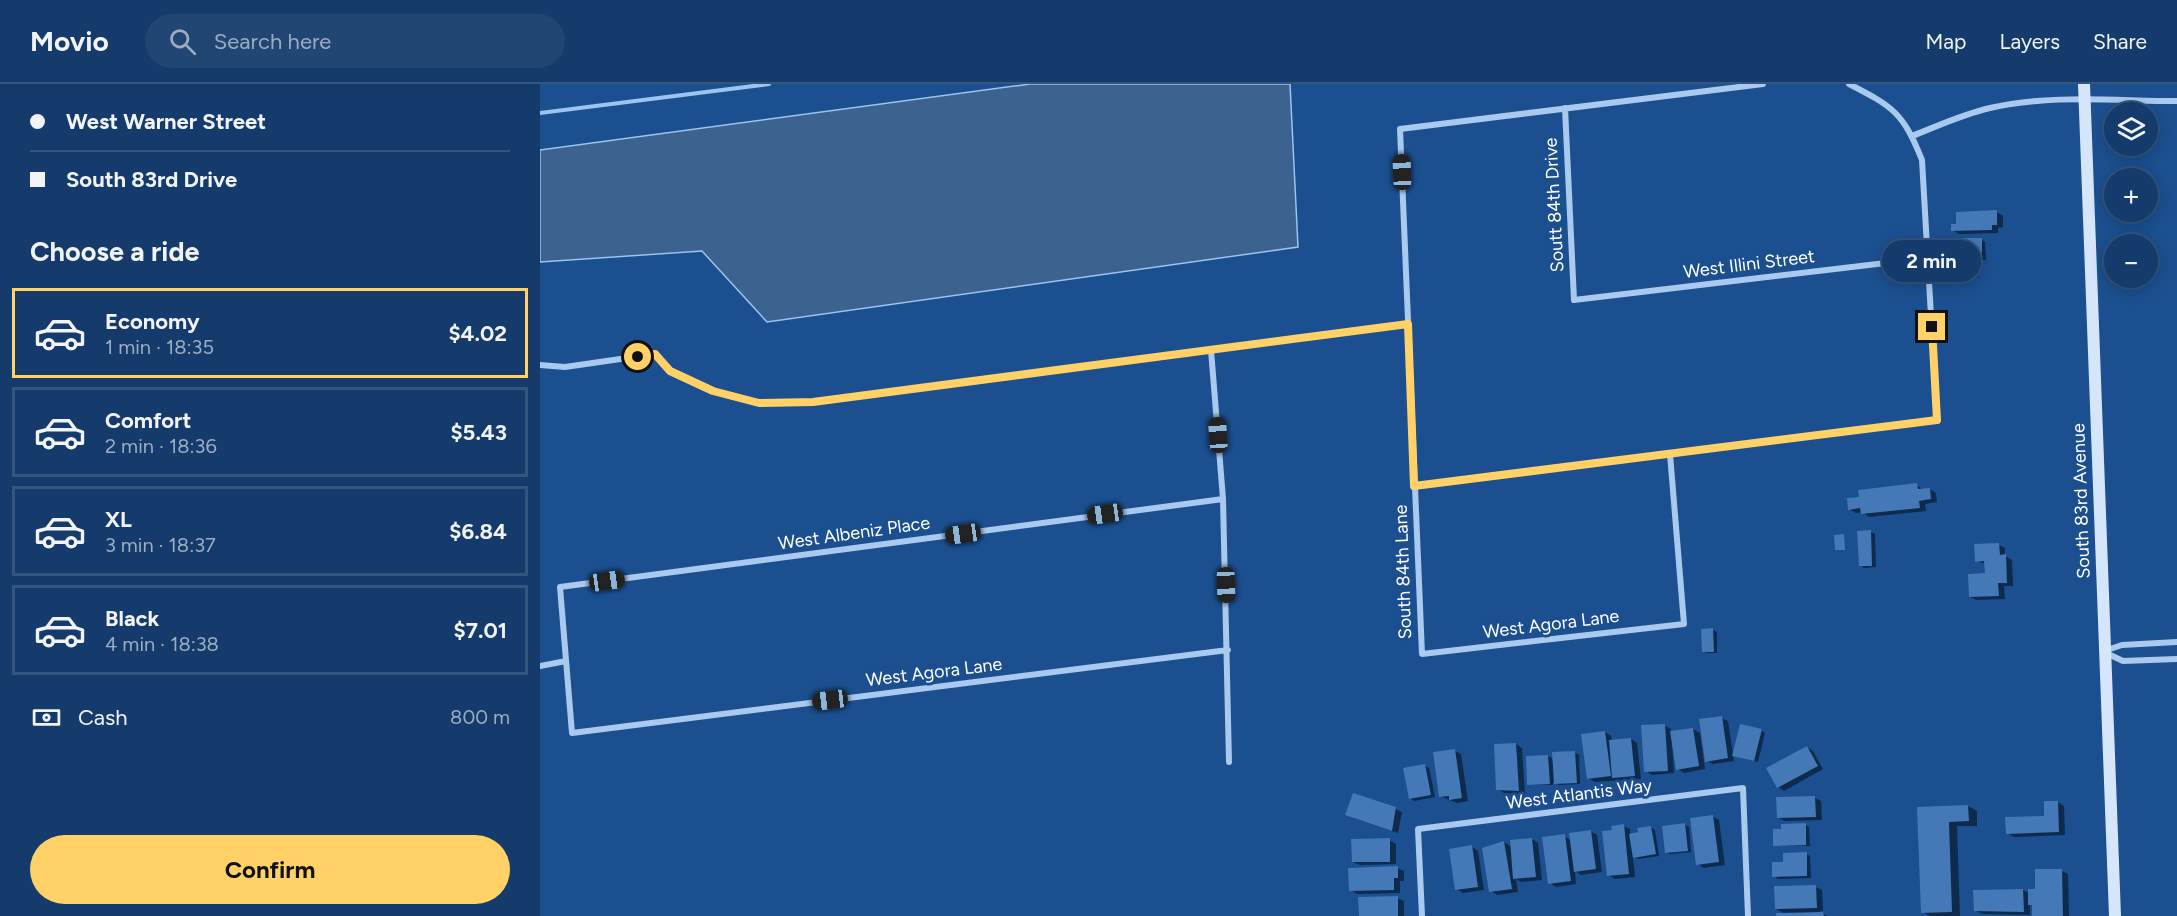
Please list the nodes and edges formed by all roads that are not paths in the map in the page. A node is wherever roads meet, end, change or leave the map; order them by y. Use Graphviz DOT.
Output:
graph roads {
  1 [pos="1763,84"];
  2 [pos="1850,84"];
  3 [pos="2084,84"];
  4 [pos="2084,101"];
  5 [pos="2177,101"];
  6 [pos="1565,108"];
  7 [pos="1912,136"];
  8 [pos="1928,258"];
  9 [pos="1574,300"];
  10 [pos="1408,324"];
  11 [pos="1211,350"];
  12 [pos="540,365"];
  13 [pos="1670,454"];
  14 [pos="1414,486"];
  15 [pos="1223,499"];
  16 [pos="2177,642"];
  17 [pos="1228,650"];
  18 [pos="2103,651"];
  19 [pos="1422,654"];
  20 [pos="2177,659"];
  21 [pos="566,661"];
  22 [pos="540,666"];
  23 [pos="1229,762"];
  24 [pos="1422,916"];
  25 [pos="1748,916"];
  26 [pos="2115,916"];
  1 -- 6 [label="street"];
  2 -- 7 [label="street"];
  3 -- 4 [label="main road, South 83rd Avenue"];
  4 -- 5 [label="street"];
  4 -- 7 [label="street"];
  4 -- 18 [label="main road, South 83rd Avenue"];
  6 -- 9 [label="street, Soutt 84th Drive"];
  6 -- 10 [label="street, South 84th Lane"];
  7 -- 8 [label="street"];
  8 -- 9 [label="street, West Illini Street"];
  8 -- 13 [label="street"];
  10 -- 11 [label="street"];
  10 -- 14 [label="street, South 84th Lane"];
  11 -- 12 [label="street"];
  11 -- 15 [label="street"];
  13 -- 14 [label="street"];
  13 -- 19 [label="street, West Agora Lane"];
  14 -- 19 [label="street, South 84th Lane"];
  15 -- 17 [label="street"];
  15 -- 21 [label="street, West Albeniz Place"];
  16 -- 18 [label="street"];
  17 -- 21 [label="street, West Agora Lane"];
  17 -- 23 [label="street"];
  18 -- 20 [label="street"];
  18 -- 26 [label="main road, South 83rd Avenue"];
  21 -- 22 [label="street"];
  24 -- 25 [label="street, West Atlantis Way"];
}
